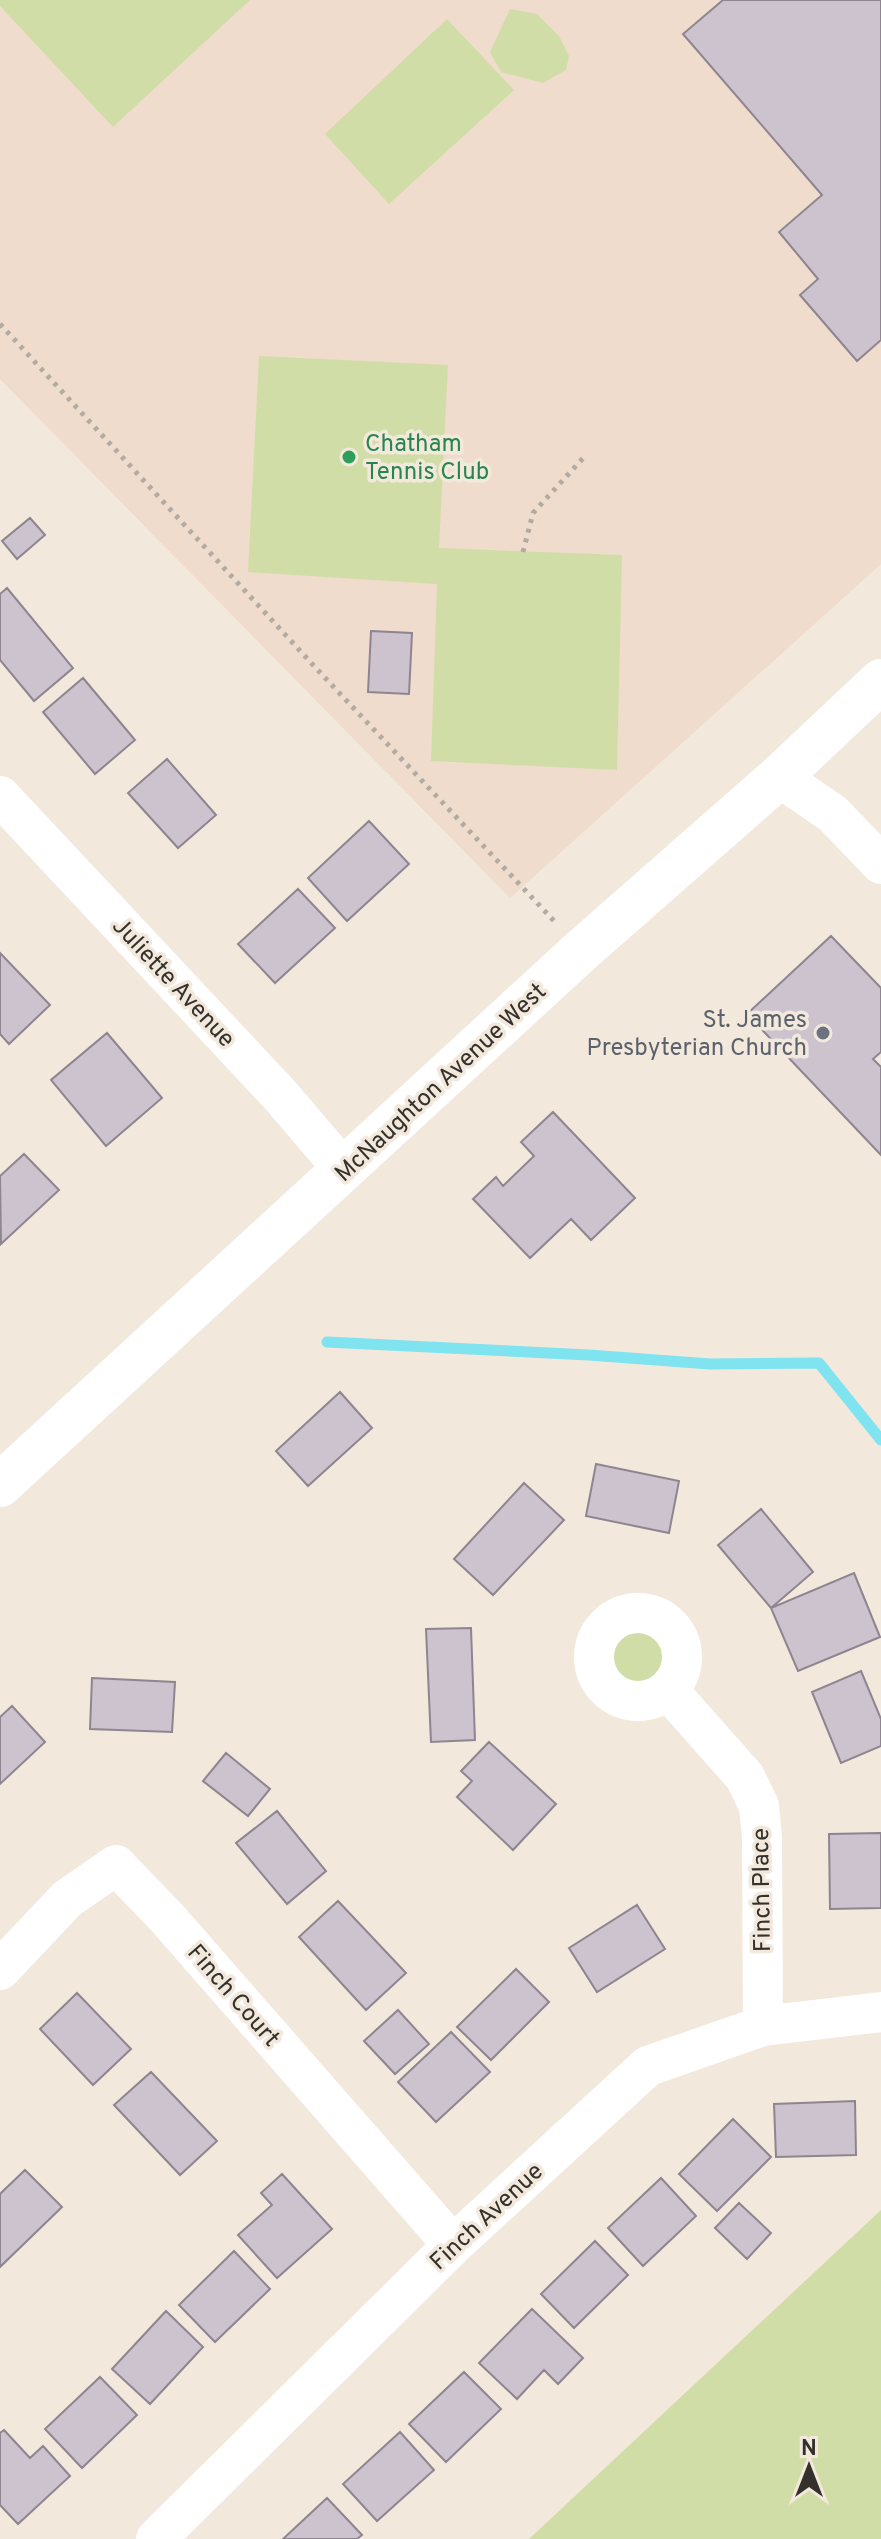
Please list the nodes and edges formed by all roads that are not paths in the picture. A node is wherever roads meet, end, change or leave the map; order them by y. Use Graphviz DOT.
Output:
graph roads {
  1 [pos="881,681"];
  2 [pos="779,777"];
  3 [pos="0,796"];
  4 [pos="881,864"];
  5 [pos="344,1170"];
  6 [pos="0,1485"];
  7 [pos="668,1690"];
  8 [pos="0,1970"];
  9 [pos="881,2012"];
  10 [pos="763,2026"];
  11 [pos="453,2245"];
  12 [pos="156,2539"];
  1 -- 2 [label="main road, McNaughton Avenue West"];
  2 -- 4 [label="street"];
  2 -- 5 [label="main road, McNaughton Avenue West"];
  3 -- 5 [label="street, Juliette Avenue"];
  5 -- 6 [label="main road, McNaughton Avenue West"];
  7 -- 10 [label="street, Finch Place"];
  8 -- 11 [label="street, Finch Court"];
  9 -- 10 [label="street, Finch Avenue"];
  10 -- 11 [label="street, Finch Avenue"];
  11 -- 12 [label="street, Finch Avenue"];
}
